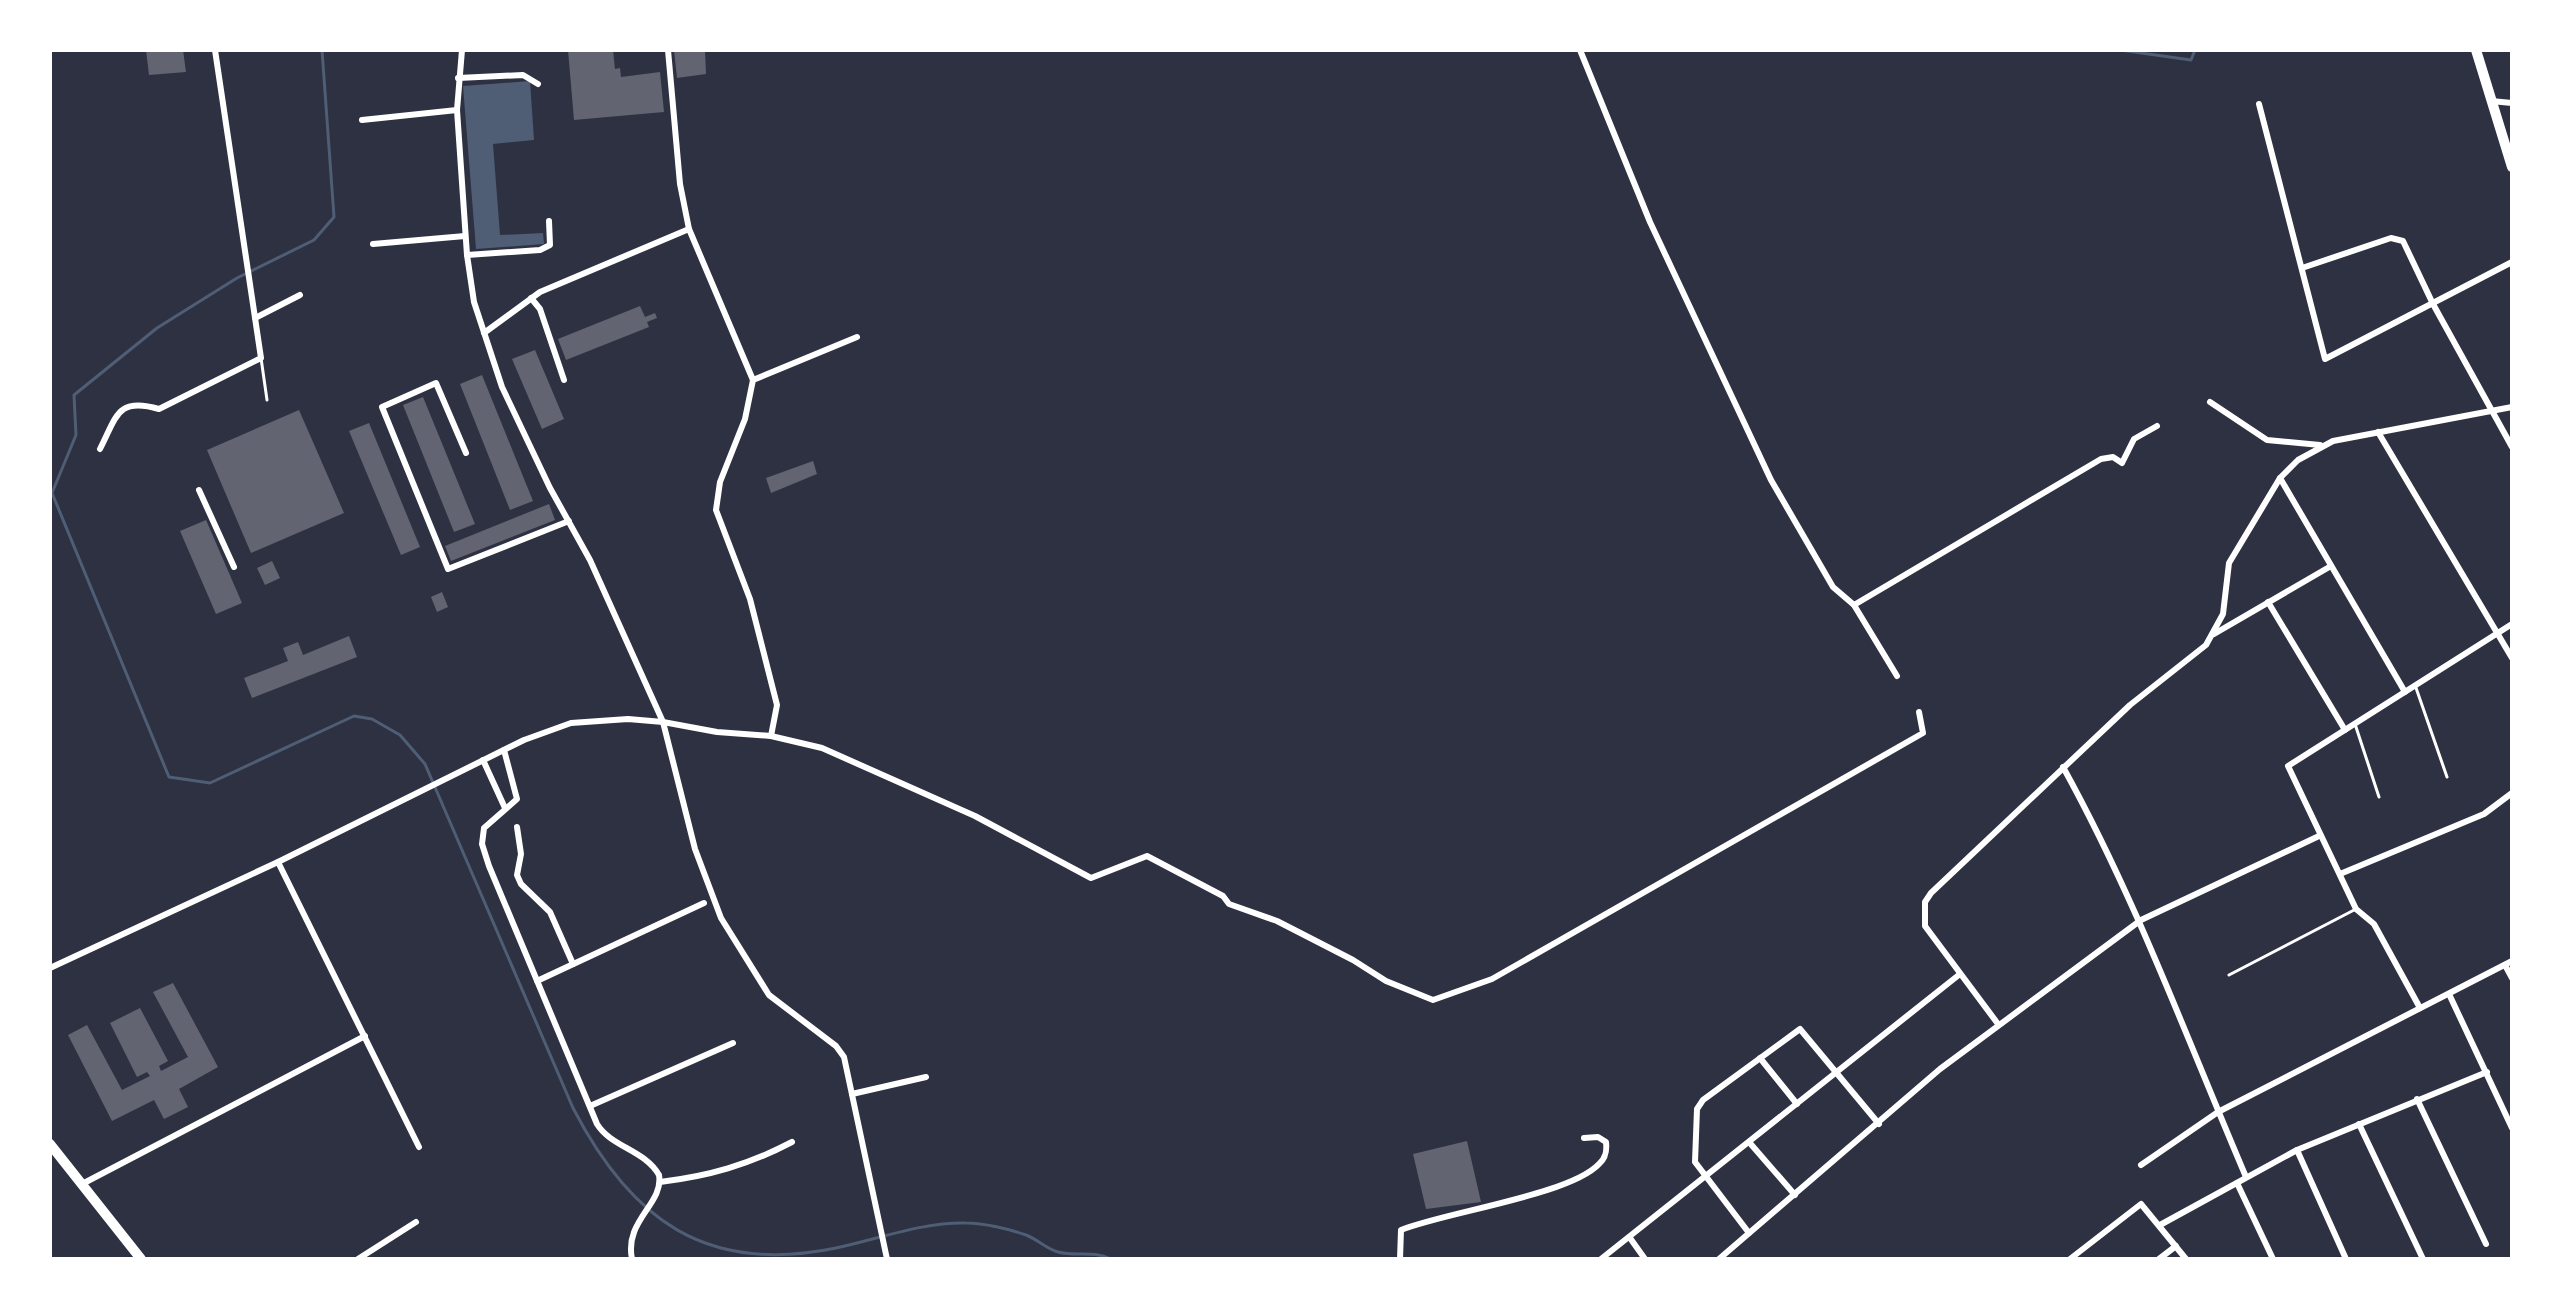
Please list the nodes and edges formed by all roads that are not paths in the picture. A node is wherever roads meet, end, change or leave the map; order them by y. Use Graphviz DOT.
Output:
graph roads {
  1 [pos="215,50"];
  2 [pos="462,50"];
  3 [pos="668,50"];
  4 [pos="1580,50"];
  5 [pos="2476,50"];
  6 [pos="458,78"];
  7 [pos="538,84"];
  8 [pos="2491,101"];
  9 [pos="2512,103"];
  10 [pos="2259,104"];
  11 [pos="457,110"];
  12 [pos="362,120"];
  13 [pos="2512,167"];
  14 [pos="549,221"];
  15 [pos="689,229"];
  16 [pos="465,236"];
  17 [pos="373,244"];
  18 [pos="467,255"];
  19 [pos="2512,262"];
  20 [pos="2302,268"];
  21 [pos="300,295"];
  22 [pos="531,298"];
  23 [pos="2433,304"];
  24 [pos="255,318"];
  25 [pos="484,333"];
  26 [pos="857,337"];
  27 [pos="261,358"];
  28 [pos="564,380"];
  29 [pos="753,380"];
  30 [pos="267,400"];
  31 [pos="2210,402"];
  32 [pos="2512,407"];
  33 [pos="2490,411"];
  34 [pos="2157,426"];
  35 [pos="2378,432"];
  36 [pos="2320,445"];
  37 [pos="2512,447"];
  38 [pos="100,449"];
  39 [pos="466,453"];
  40 [pos="2280,478"];
  41 [pos="199,490"];
  42 [pos="569,521"];
  43 [pos="2331,566"];
  44 [pos="234,567"];
  45 [pos="2268,602"];
  46 [pos="1854,605"];
  47 [pos="2512,624"];
  48 [pos="2497,633"];
  49 [pos="2214,634"];
  50 [pos="2512,658"];
  51 [pos="1897,676"];
  52 [pos="2415,685"];
  53 [pos="2405,692"];
  54 [pos="1919,712"];
  55 [pos="663,722"];
  56 [pos="2355,724"];
  57 [pos="2345,730"];
  58 [pos="771,736"];
  59 [pos="504,750"];
  60 [pos="483,760"];
  61 [pos="2063,767"];
  62 [pos="2447,777"];
  63 [pos="2512,793"];
  64 [pos="2379,797"];
  65 [pos="505,808"];
  66 [pos="517,827"];
  67 [pos="2319,836"];
  68 [pos="278,862"];
  69 [pos="2340,874"];
  70 [pos="704,903"];
  71 [pos="2356,909"];
  72 [pos="2141,920"];
  73 [pos="2508,963"];
  74 [pos="573,964"];
  75 [pos="50,968"];
  76 [pos="1960,974"];
  77 [pos="2229,975"];
  78 [pos="2512,978"];
  79 [pos="537,981"];
  80 [pos="2449,994"];
  81 [pos="2420,1008"];
  82 [pos="1998,1024"];
  83 [pos="365,1036"];
  84 [pos="733,1043"];
  85 [pos="1760,1058"];
  86 [pos="1838,1071"];
  87 [pos="2487,1072"];
  88 [pos="926,1077"];
  89 [pos="852,1094"];
  90 [pos="2417,1099"];
  91 [pos="1797,1104"];
  92 [pos="590,1106"];
  93 [pos="2218,1112"];
  94 [pos="1879,1124"];
  95 [pos="2359,1124"];
  96 [pos="2512,1128"];
  97 [pos="1584,1138"];
  98 [pos="792,1142"];
  99 [pos="1749,1142"];
  100 [pos="50,1144"];
  101 [pos="419,1147"];
  102 [pos="2297,1150"];
  103 [pos="2141,1165"];
  104 [pos="2246,1177"];
  105 [pos="1704,1178"];
  106 [pos="660,1182"];
  107 [pos="84,1183"];
  108 [pos="2237,1183"];
  109 [pos="1795,1195"];
  110 [pos="416,1222"];
  111 [pos="2160,1225"];
  112 [pos="1749,1233"];
  113 [pos="1630,1238"];
  114 [pos="2486,1244"];
  115 [pos="2176,1246"];
  116 [pos="141,1259"];
  117 [pos="358,1259"];
  118 [pos="632,1259"];
  119 [pos="887,1259"];
  120 [pos="1400,1259"];
  121 [pos="1601,1259"];
  122 [pos="1645,1259"];
  123 [pos="1719,1259"];
  124 [pos="2070,1259"];
  125 [pos="2159,1259"];
  126 [pos="2186,1259"];
  127 [pos="2273,1259"];
  128 [pos="2346,1259"];
  129 [pos="2423,1259"];
  1 -- 24 [label="street"];
  2 -- 6 [label="street"];
  3 -- 15 [label="street"];
  4 -- 46 [label="street"];
  5 -- 8 [label="main road"];
  6 -- 7 [label="street"];
  6 -- 11 [label="street"];
  8 -- 9 [label="street"];
  8 -- 13 [label="main road"];
  10 -- 20 [label="street"];
  11 -- 12 [label="street"];
  11 -- 16 [label="street"];
  14 -- 18 [label="street"];
  15 -- 22 [label="street"];
  15 -- 29 [label="street"];
  16 -- 17 [label="street"];
  16 -- 18 [label="street"];
  18 -- 25 [label="street"];
  19 -- 23 [label="street"];
  20 -- 23 [label="street"];
  20 -- 23 [label="street"];
  21 -- 24 [label="street"];
  22 -- 25 [label="street"];
  22 -- 28 [label="street"];
  23 -- 33 [label="street"];
  24 -- 27 [label="street"];
  25 -- 42 [label="street"];
  26 -- 29 [label="street"];
  27 -- 30 [label="lane"];
  27 -- 38 [label="street"];
  29 -- 58 [label="street"];
  31 -- 36 [label="street"];
  32 -- 33 [label="street"];
  33 -- 35 [label="street"];
  33 -- 37 [label="street"];
  34 -- 46 [label="street"];
  35 -- 36 [label="street"];
  35 -- 48 [label="street"];
  36 -- 40 [label="street"];
  39 -- 42 [label="street"];
  40 -- 43 [label="street"];
  40 -- 49 [label="street"];
  41 -- 44 [label="street"];
  42 -- 55 [label="street"];
  43 -- 45 [label="street"];
  43 -- 53 [label="street"];
  45 -- 49 [label="street"];
  45 -- 57 [label="street"];
  46 -- 51 [label="street"];
  47 -- 48 [label="street"];
  48 -- 50 [label="street"];
  48 -- 52 [label="street"];
  49 -- 61 [label="street"];
  52 -- 53 [label="street"];
  52 -- 62 [label="lane"];
  53 -- 56 [label="street"];
  54 -- 58 [label="street"];
  55 -- 58 [label="street"];
  55 -- 59 [label="street"];
  55 -- 89 [label="street"];
  56 -- 57 [label="street"];
  56 -- 64 [label="lane"];
  57 -- 67 [label="street"];
  59 -- 60 [label="street"];
  59 -- 65 [label="street"];
  60 -- 65 [label="street"];
  60 -- 68 [label="street"];
  61 -- 72 [label="street"];
  61 -- 76 [label="street"];
  63 -- 69 [label="street"];
  65 -- 79 [label="street"];
  66 -- 74 [label="street"];
  67 -- 69 [label="street"];
  67 -- 72 [label="street"];
  68 -- 75 [label="street"];
  68 -- 83 [label="street"];
  69 -- 71 [label="street"];
  70 -- 74 [label="street"];
  71 -- 77 [label="lane"];
  71 -- 81 [label="street"];
  72 -- 82 [label="street"];
  72 -- 93 [label="street"];
  73 -- 78 [label="street"];
  73 -- 80 [label="street"];
  74 -- 79 [label="street"];
  76 -- 82 [label="street"];
  76 -- 86 [label="street"];
  79 -- 92 [label="street"];
  80 -- 81 [label="street"];
  80 -- 87 [label="street"];
  81 -- 93 [label="street"];
  82 -- 94 [label="street"];
  83 -- 101 [label="street"];
  83 -- 107 [label="street"];
  84 -- 92 [label="street"];
  85 -- 86 [label="street"];
  85 -- 91 [label="street"];
  85 -- 105 [label="street"];
  86 -- 91 [label="street"];
  86 -- 94 [label="street"];
  87 -- 90 [label="street"];
  87 -- 96 [label="street"];
  88 -- 89 [label="street"];
  89 -- 119 [label="street"];
  90 -- 95 [label="street"];
  90 -- 114 [label="street"];
  91 -- 99 [label="street"];
  92 -- 106 [label="street"];
  93 -- 103 [label="street"];
  93 -- 104 [label="street"];
  94 -- 109 [label="street"];
  95 -- 102 [label="street"];
  95 -- 129 [label="street"];
  97 -- 120 [label="street"];
  98 -- 106 [label="street"];
  99 -- 105 [label="street"];
  99 -- 109 [label="street"];
  100 -- 107 [label="main road"];
  102 -- 104 [label="street"];
  102 -- 128 [label="street"];
  104 -- 108 [label="street"];
  105 -- 112 [label="street"];
  105 -- 113 [label="street"];
  106 -- 118 [label="street"];
  107 -- 116 [label="main road"];
  108 -- 111 [label="street"];
  108 -- 127 [label="street"];
  109 -- 112 [label="street"];
  110 -- 117 [label="street"];
  111 -- 115 [label="street"];
  111 -- 124 [label="street"];
  112 -- 123 [label="street"];
  113 -- 121 [label="street"];
  113 -- 122 [label="street"];
  115 -- 125 [label="street"];
  115 -- 126 [label="street"];
}
